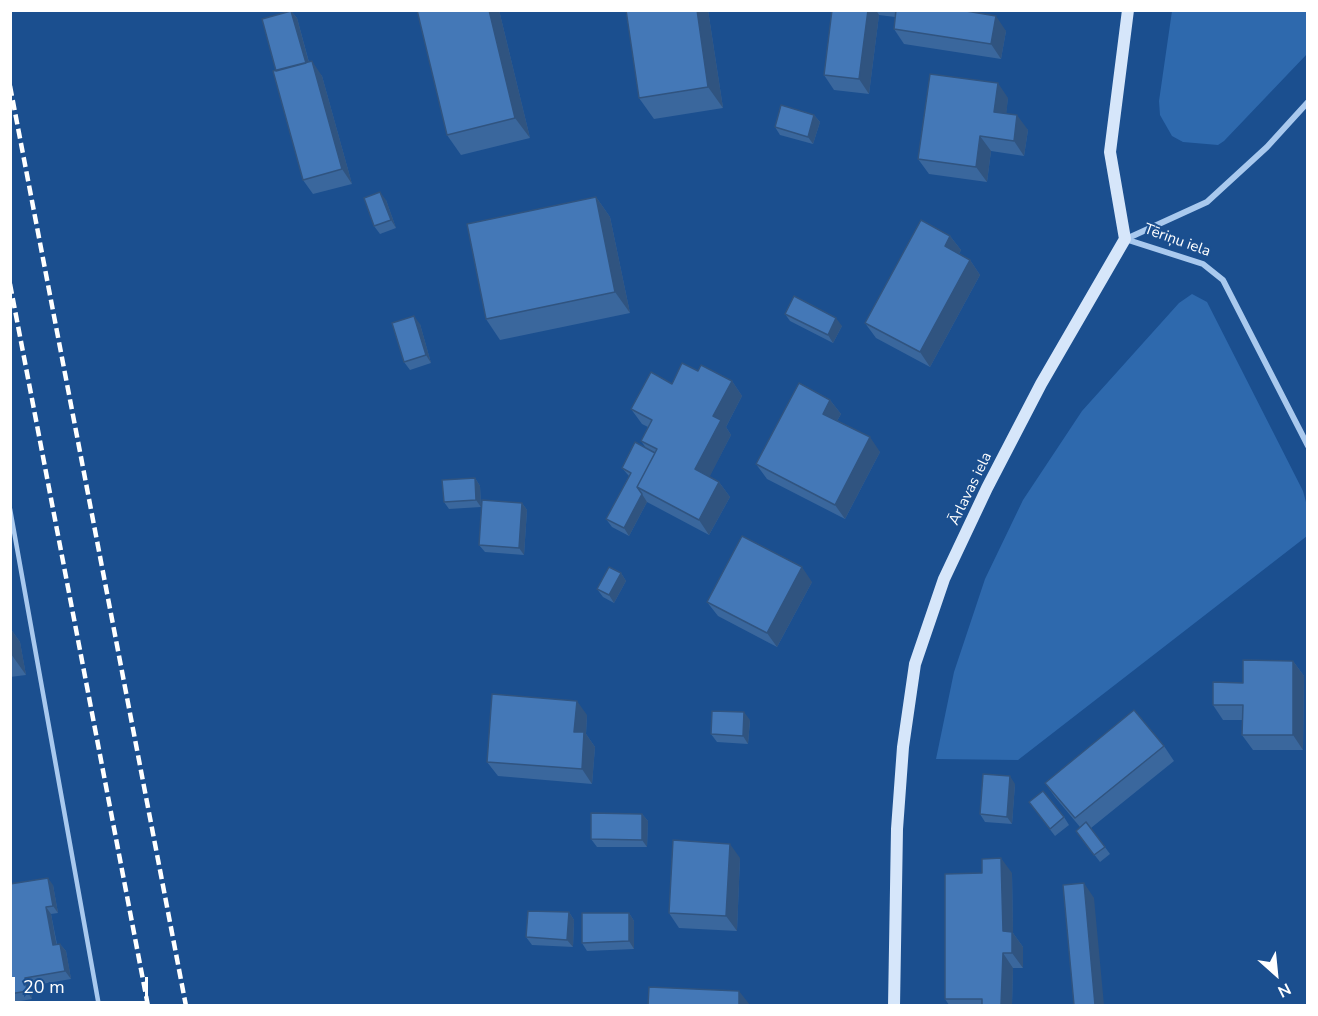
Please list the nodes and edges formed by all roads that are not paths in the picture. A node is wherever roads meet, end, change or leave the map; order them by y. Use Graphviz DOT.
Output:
graph roads {
  1 [pos="1128,10"];
  2 [pos="1308,102"];
  3 [pos="1125,239"];
  4 [pos="1308,446"];
  5 [pos="10,509"];
  6 [pos="99,1005"];
  7 [pos="894,1005"];
  1 -- 3 [label="street, Tēriņu iela"];
  2 -- 3 [label="street"];
  3 -- 4 [label="street, Tēriņu iela"];
  3 -- 7 [label="street, Ārlavas iela"];
  5 -- 6 [label="lane"];
}
